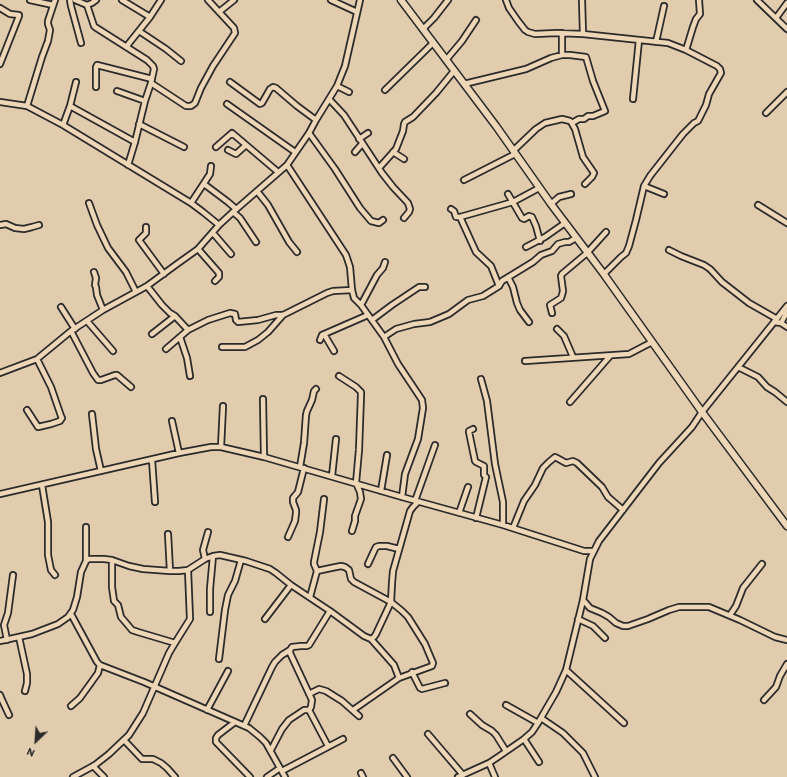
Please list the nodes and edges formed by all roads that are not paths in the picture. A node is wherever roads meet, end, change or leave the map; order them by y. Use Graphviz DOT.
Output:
graph roads {
  1 [pos="30,0"];
  2 [pos="70,0"];
  3 [pos="75,0"];
  4 [pos="96,0"];
  5 [pos="122,0"];
  6 [pos="161,0"];
  7 [pos="208,0"];
  8 [pos="234,0"];
  9 [pos="331,0"];
  10 [pos="360,0"];
  11 [pos="401,0"];
  12 [pos="448,0"];
  13 [pos="506,0"];
  14 [pos="582,0"];
  15 [pos="699,0"];
  16 [pos="757,0"];
  17 [pos="54,3"];
  18 [pos="787,3"];
  19 [pos="87,5"];
  20 [pos="664,6"];
  21 [pos="0,8"];
  22 [pos="218,12"];
  23 [pos="357,12"];
  24 [pos="150,17"];
  25 [pos="776,18"];
  26 [pos="476,20"];
  27 [pos="423,29"];
  28 [pos="787,29"];
  29 [pos="139,31"];
  30 [pos="562,33"];
  31 [pos="583,34"];
  32 [pos="640,40"];
  33 [pos="656,42"];
  34 [pos="81,43"];
  35 [pos="433,43"];
  36 [pos="126,47"];
  37 [pos="686,50"];
  38 [pos="562,55"];
  39 [pos="446,60"];
  40 [pos="182,61"];
  41 [pos="0,64"];
  42 [pos="454,71"];
  43 [pos="152,81"];
  44 [pos="76,82"];
  45 [pos="230,82"];
  46 [pos="464,84"];
  47 [pos="337,86"];
  48 [pos="96,87"];
  49 [pos="385,90"];
  50 [pos="117,91"];
  51 [pos="349,92"];
  52 [pos="787,92"];
  53 [pos="329,98"];
  54 [pos="633,99"];
  55 [pos="145,100"];
  56 [pos="0,102"];
  57 [pos="227,104"];
  58 [pos="27,106"];
  59 [pos="70,106"];
  60 [pos="766,113"];
  61 [pos="316,120"];
  62 [pos="572,123"];
  63 [pos="139,124"];
  64 [pos="63,125"];
  65 [pos="309,133"];
  66 [pos="368,133"];
  67 [pos="359,139"];
  68 [pos="135,142"];
  69 [pos="362,144"];
  70 [pos="246,145"];
  71 [pos="184,147"];
  72 [pos="216,147"];
  73 [pos="228,150"];
  74 [pos="295,152"];
  75 [pos="355,152"];
  76 [pos="393,152"];
  77 [pos="514,153"];
  78 [pos="404,159"];
  79 [pos="287,164"];
  80 [pos="128,165"];
  81 [pos="211,166"];
  82 [pos="379,168"];
  83 [pos="278,172"];
  84 [pos="464,180"];
  85 [pos="204,184"];
  86 [pos="585,184"];
  87 [pos="644,186"];
  88 [pos="539,188"];
  89 [pos="257,191"];
  90 [pos="508,194"];
  91 [pos="571,194"];
  92 [pos="664,194"];
  93 [pos="513,202"];
  94 [pos="89,203"];
  95 [pos="191,203"];
  96 [pos="551,204"];
  97 [pos="758,205"];
  98 [pos="451,209"];
  99 [pos="234,210"];
  100 [pos="404,218"];
  101 [pos="460,218"];
  102 [pos="383,220"];
  103 [pos="565,223"];
  104 [pos="39,224"];
  105 [pos="787,224"];
  106 [pos="0,225"];
  107 [pos="219,225"];
  108 [pos="146,227"];
  109 [pos="606,232"];
  110 [pos="213,233"];
  111 [pos="576,238"];
  112 [pos="540,241"];
  113 [pos="256,242"];
  114 [pos="526,247"];
  115 [pos="198,249"];
  116 [pos="669,250"];
  117 [pos="297,252"];
  118 [pos="587,253"];
  119 [pos="231,254"];
  120 [pos="385,262"];
  121 [pos="94,272"];
  122 [pos="164,274"];
  123 [pos="604,274"];
  124 [pos="508,277"];
  125 [pos="214,281"];
  126 [pos="500,283"];
  127 [pos="147,286"];
  128 [pos="425,287"];
  129 [pos="352,290"];
  130 [pos="136,292"];
  131 [pos="361,305"];
  132 [pos="787,306"];
  133 [pos="61,307"];
  134 [pos="103,310"];
  135 [pos="787,312"];
  136 [pos="552,313"];
  137 [pos="283,315"];
  138 [pos="368,315"];
  139 [pos="175,316"];
  140 [pos="372,320"];
  141 [pos="87,321"];
  142 [pos="775,321"];
  143 [pos="530,322"];
  144 [pos="781,323"];
  145 [pos="787,327"];
  146 [pos="557,329"];
  147 [pos="73,330"];
  148 [pos="188,330"];
  149 [pos="152,334"];
  150 [pos="324,334"];
  151 [pos="180,337"];
  152 [pos="384,337"];
  153 [pos="320,340"];
  154 [pos="652,342"];
  155 [pos="222,347"];
  156 [pos="166,349"];
  157 [pos="113,351"];
  158 [pos="334,351"];
  159 [pos="610,356"];
  160 [pos="573,357"];
  161 [pos="36,359"];
  162 [pos="525,361"];
  163 [pos="738,367"];
  164 [pos="0,373"];
  165 [pos="190,376"];
  166 [pos="339,376"];
  167 [pos="481,379"];
  168 [pos="131,387"];
  169 [pos="316,389"];
  170 [pos="263,399"];
  171 [pos="570,402"];
  172 [pos="787,402"];
  173 [pos="223,406"];
  174 [pos="27,410"];
  175 [pos="702,412"];
  176 [pos="92,414"];
  177 [pos="172,421"];
  178 [pos="473,429"];
  179 [pos="336,439"];
  180 [pos="435,445"];
  181 [pos="221,447"];
  182 [pos="179,453"];
  183 [pos="387,455"];
  184 [pos="264,457"];
  185 [pos="152,460"];
  186 [pos="302,467"];
  187 [pos="101,471"];
  188 [pos="332,476"];
  189 [pos="356,483"];
  190 [pos="42,485"];
  191 [pos="468,487"];
  192 [pos="381,491"];
  193 [pos="0,494"];
  194 [pos="402,497"];
  195 [pos="324,499"];
  196 [pos="408,499"];
  197 [pos="417,501"];
  198 [pos="155,502"];
  199 [pos="623,510"];
  200 [pos="410,511"];
  201 [pos="458,513"];
  202 [pos="476,518"];
  203 [pos="503,525"];
  204 [pos="787,526"];
  205 [pos="86,527"];
  206 [pos="512,528"];
  207 [pos="352,531"];
  208 [pos="208,532"];
  209 [pos="168,534"];
  210 [pos="288,537"];
  211 [pos="399,550"];
  212 [pos="584,551"];
  213 [pos="593,551"];
  214 [pos="213,556"];
  215 [pos="206,559"];
  216 [pos="590,559"];
  217 [pos="112,560"];
  218 [pos="241,560"];
  219 [pos="86,561"];
  220 [pos="368,564"];
  221 [pos="762,564"];
  222 [pos="188,570"];
  223 [pos="170,571"];
  224 [pos="317,571"];
  225 [pos="13,575"];
  226 [pos="55,575"];
  227 [pos="291,585"];
  228 [pos="310,597"];
  229 [pos="583,600"];
  230 [pos="391,602"];
  231 [pos="590,608"];
  232 [pos="581,609"];
  233 [pos="330,611"];
  234 [pos="210,612"];
  235 [pos="71,614"];
  236 [pos="730,615"];
  237 [pos="265,619"];
  238 [pos="578,619"];
  239 [pos="19,637"];
  240 [pos="605,638"];
  241 [pos="371,639"];
  242 [pos="7,640"];
  243 [pos="787,640"];
  244 [pos="0,641"];
  245 [pos="174,643"];
  246 [pos="290,650"];
  247 [pos="219,659"];
  248 [pos="787,664"];
  249 [pos="100,666"];
  250 [pos="566,670"];
  251 [pos="228,671"];
  252 [pos="412,672"];
  253 [pos="399,678"];
  254 [pos="445,683"];
  255 [pos="154,687"];
  256 [pos="24,691"];
  257 [pos="0,694"];
  258 [pos="309,694"];
  259 [pos="764,700"];
  260 [pos="506,705"];
  261 [pos="71,706"];
  262 [pos="208,710"];
  263 [pos="309,710"];
  264 [pos="353,710"];
  265 [pos="470,714"];
  266 [pos="9,715"];
  267 [pos="359,716"];
  268 [pos="541,718"];
  269 [pos="235,722"];
  270 [pos="538,723"];
  271 [pos="624,723"];
  272 [pos="244,726"];
  273 [pos="428,734"];
  274 [pos="343,739"];
  275 [pos="524,739"];
  276 [pos="124,740"];
  277 [pos="328,746"];
  278 [pos="271,750"];
  279 [pos="506,751"];
  280 [pos="393,758"];
  281 [pos="539,762"];
  282 [pos="489,763"];
  283 [pos="93,766"];
  284 [pos="281,769"];
  285 [pos="463,775"];
  286 [pos="73,777"];
  287 [pos="104,777"];
  288 [pos="175,777"];
  289 [pos="250,777"];
  290 [pos="267,777"];
  291 [pos="286,777"];
  292 [pos="407,777"];
  293 [pos="458,777"];
  294 [pos="495,777"];
  295 [pos="595,777"];
  1 -- 17 [label="street"];
  2 -- 34 [label="street"];
  3 -- 19 [label="street"];
  4 -- 19 [label="street"];
  5 -- 24 [label="street"];
  6 -- 24 [label="street"];
  7 -- 22 [label="street"];
  8 -- 22 [label="street"];
  9 -- 23 [label="street"];
  10 -- 23 [label="street"];
  11 -- 27 [label="street"];
  12 -- 27 [label="street"];
  13 -- 30 [label="street"];
  14 -- 31 [label="street"];
  15 -- 37 [label="street"];
  16 -- 25 [label="street"];
  17 -- 58 [label="street"];
  18 -- 25 [label="street"];
  19 -- 36 [label="street"];
  20 -- 33 [label="street"];
  21 -- 41 [label="street"];
  22 -- 43 [label="street"];
  23 -- 47 [label="street"];
  24 -- 29 [label="street"];
  25 -- 28 [label="street"];
  26 -- 39 [label="street"];
  27 -- 35 [label="street"];
  29 -- 36 [label="street"];
  29 -- 40 [label="street"];
  30 -- 31 [label="street"];
  30 -- 38 [label="street"];
  31 -- 32 [label="street"];
  32 -- 33 [label="street"];
  32 -- 54 [label="street"];
  33 -- 37 [label="street"];
  35 -- 39 [label="street"];
  35 -- 49 [label="street"];
  36 -- 43 [label="street"];
  37 -- 87 [label="street"];
  38 -- 46 [label="street"];
  38 -- 62 [label="street"];
  39 -- 42 [label="street"];
  42 -- 46 [label="street"];
  42 -- 76 [label="street"];
  43 -- 48 [label="street"];
  43 -- 55 [label="street"];
  44 -- 59 [label="street"];
  45 -- 61 [label="street"];
  46 -- 77 [label="street"];
  47 -- 51 [label="street"];
  47 -- 53 [label="street"];
  50 -- 55 [label="street"];
  52 -- 60 [label="street"];
  53 -- 61 [label="street"];
  53 -- 67 [label="street"];
  55 -- 63 [label="street"];
  56 -- 58 [label="street"];
  57 -- 74 [label="street"];
  58 -- 64 [label="street"];
  59 -- 64 [label="street"];
  59 -- 68 [label="street"];
  61 -- 65 [label="street"];
  62 -- 77 [label="street"];
  62 -- 86 [label="street"];
  63 -- 68 [label="street"];
  63 -- 71 [label="street"];
  64 -- 80 [label="street"];
  65 -- 74 [label="street"];
  65 -- 102 [label="street"];
  66 -- 67 [label="street"];
  67 -- 69 [label="street"];
  68 -- 80 [label="street"];
  69 -- 75 [label="street"];
  69 -- 82 [label="street"];
  70 -- 72 [label="street"];
  70 -- 73 [label="street"];
  70 -- 83 [label="street"];
  74 -- 79 [label="street"];
  76 -- 78 [label="street"];
  76 -- 82 [label="street"];
  77 -- 84 [label="street"];
  77 -- 88 [label="street"];
  79 -- 83 [label="street"];
  79 -- 129 [label="street"];
  80 -- 95 [label="street"];
  81 -- 85 [label="street"];
  82 -- 100 [label="street"];
  83 -- 89 [label="street"];
  85 -- 95 [label="street"];
  85 -- 99 [label="street"];
  87 -- 92 [label="street"];
  87 -- 123 [label="street"];
  88 -- 93 [label="street"];
  88 -- 96 [label="street"];
  89 -- 99 [label="street"];
  89 -- 117 [label="street"];
  90 -- 93 [label="street"];
  91 -- 96 [label="street"];
  93 -- 101 [label="street"];
  93 -- 112 [label="street"];
  94 -- 130 [label="street"];
  95 -- 107 [label="street"];
  96 -- 103 [label="street"];
  97 -- 105 [label="street"];
  98 -- 101 [label="street"];
  99 -- 107 [label="street"];
  99 -- 113 [label="street"];
  101 -- 126 [label="street"];
  103 -- 111 [label="street"];
  103 -- 112 [label="street"];
  104 -- 106 [label="street"];
  107 -- 110 [label="street"];
  108 -- 122 [label="street"];
  109 -- 118 [label="street"];
  110 -- 115 [label="street"];
  110 -- 119 [label="street"];
  111 -- 118 [label="street"];
  111 -- 124 [label="street"];
  112 -- 114 [label="street"];
  115 -- 122 [label="street"];
  115 -- 125 [label="street"];
  116 -- 142 [label="street"];
  118 -- 123 [label="street"];
  118 -- 136 [label="street"];
  120 -- 131 [label="street"];
  121 -- 134 [label="street"];
  122 -- 127 [label="street"];
  123 -- 154 [label="street"];
  124 -- 126 [label="street"];
  124 -- 143 [label="street"];
  126 -- 152 [label="street"];
  127 -- 130 [label="street"];
  127 -- 139 [label="street"];
  128 -- 140 [label="street"];
  129 -- 131 [label="street"];
  129 -- 137 [label="street"];
  130 -- 134 [label="street"];
  131 -- 138 [label="street"];
  132 -- 142 [label="street"];
  133 -- 147 [label="street"];
  134 -- 141 [label="street"];
  135 -- 144 [label="street"];
  137 -- 148 [label="street"];
  137 -- 155 [label="street"];
  138 -- 140 [label="street"];
  138 -- 150 [label="street"];
  139 -- 148 [label="street"];
  139 -- 149 [label="street"];
  140 -- 152 [label="street"];
  141 -- 147 [label="street"];
  141 -- 157 [label="street"];
  142 -- 144 [label="street"];
  142 -- 163 [label="street"];
  144 -- 145 [label="street"];
  146 -- 160 [label="street"];
  147 -- 161 [label="street"];
  147 -- 168 [label="street"];
  148 -- 151 [label="street"];
  150 -- 153 [label="street"];
  150 -- 158 [label="street"];
  151 -- 156 [label="street"];
  151 -- 165 [label="street"];
  152 -- 194 [label="street"];
  154 -- 159 [label="street"];
  154 -- 175 [label="street"];
  159 -- 160 [label="street"];
  159 -- 171 [label="street"];
  160 -- 162 [label="street"];
  161 -- 164 [label="street"];
  161 -- 174 [label="street"];
  163 -- 172 [label="street"];
  163 -- 175 [label="street"];
  166 -- 189 [label="street"];
  167 -- 203 [label="street"];
  169 -- 186 [label="street"];
  170 -- 184 [label="street"];
  173 -- 181 [label="street"];
  175 -- 199 [label="street"];
  175 -- 204 [label="street"];
  176 -- 187 [label="street"];
  177 -- 182 [label="street"];
  178 -- 202 [label="street"];
  179 -- 188 [label="street"];
  180 -- 197 [label="street"];
  181 -- 182 [label="street"];
  181 -- 184 [label="street"];
  182 -- 185 [label="street"];
  183 -- 192 [label="street"];
  184 -- 186 [label="street"];
  185 -- 187 [label="street"];
  185 -- 198 [label="street"];
  186 -- 188 [label="street"];
  186 -- 210 [label="street"];
  187 -- 190 [label="street"];
  188 -- 189 [label="street"];
  189 -- 192 [label="street"];
  189 -- 207 [label="street"];
  190 -- 193 [label="street"];
  190 -- 226 [label="street"];
  191 -- 201 [label="street"];
  192 -- 194 [label="street"];
  194 -- 196 [label="street"];
  195 -- 224 [label="street"];
  196 -- 197 [label="street"];
  196 -- 200 [label="street"];
  197 -- 200 [label="street"];
  197 -- 201 [label="street"];
  199 -- 206 [label="street"];
  199 -- 213 [label="street"];
  200 -- 211 [label="street"];
  201 -- 202 [label="street"];
  202 -- 203 [label="street"];
  203 -- 206 [label="street"];
  205 -- 219 [label="street"];
  206 -- 212 [label="street"];
  208 -- 215 [label="street"];
  209 -- 223 [label="street"];
  211 -- 220 [label="street"];
  211 -- 230 [label="street"];
  212 -- 213 [label="street"];
  212 -- 216 [label="street"];
  213 -- 216 [label="street"];
  214 -- 215 [label="street"];
  214 -- 218 [label="street"];
  214 -- 234 [label="street"];
  215 -- 222 [label="street"];
  216 -- 229 [label="street"];
  217 -- 219 [label="street"];
  217 -- 223 [label="street"];
  217 -- 245 [label="street"];
  218 -- 227 [label="street"];
  218 -- 247 [label="street"];
  219 -- 235 [label="street"];
  221 -- 236 [label="street"];
  222 -- 223 [label="street"];
  222 -- 245 [label="street"];
  224 -- 228 [label="street"];
  224 -- 230 [label="street"];
  225 -- 242 [label="street"];
  227 -- 228 [label="street"];
  227 -- 237 [label="street"];
  228 -- 233 [label="street"];
  229 -- 231 [label="street"];
  229 -- 232 [label="street"];
  230 -- 241 [label="street"];
  230 -- 252 [label="street"];
  231 -- 232 [label="street"];
  231 -- 236 [label="street"];
  232 -- 238 [label="street"];
  233 -- 241 [label="street"];
  233 -- 246 [label="street"];
  235 -- 239 [label="street"];
  235 -- 249 [label="street"];
  236 -- 243 [label="street"];
  238 -- 240 [label="street"];
  238 -- 250 [label="street"];
  239 -- 242 [label="street"];
  239 -- 256 [label="street"];
  241 -- 253 [label="street"];
  242 -- 244 [label="street"];
  245 -- 255 [label="street"];
  246 -- 258 [label="street"];
  246 -- 272 [label="street"];
  248 -- 259 [label="street"];
  249 -- 255 [label="street"];
  249 -- 261 [label="street"];
  250 -- 268 [label="street"];
  250 -- 271 [label="street"];
  251 -- 262 [label="street"];
  252 -- 253 [label="street"];
  252 -- 254 [label="street"];
  253 -- 264 [label="street"];
  255 -- 262 [label="street"];
  255 -- 276 [label="street"];
  257 -- 266 [label="street"];
  258 -- 263 [label="street"];
  258 -- 264 [label="street"];
  260 -- 270 [label="street"];
  262 -- 269 [label="street"];
  263 -- 277 [label="street"];
  263 -- 278 [label="street"];
  264 -- 267 [label="street"];
  265 -- 279 [label="street"];
  268 -- 270 [label="street"];
  268 -- 295 [label="street"];
  269 -- 272 [label="street"];
  269 -- 289 [label="street"];
  270 -- 275 [label="street"];
  272 -- 278 [label="street"];
  273 -- 285 [label="street"];
  274 -- 277 [label="street"];
  275 -- 279 [label="street"];
  275 -- 281 [label="street"];
  276 -- 283 [label="street"];
  276 -- 288 [label="street"];
  277 -- 284 [label="street"];
  278 -- 284 [label="street"];
  279 -- 282 [label="street"];
  280 -- 292 [label="street"];
  282 -- 285 [label="street"];
  282 -- 294 [label="street"];
  283 -- 286 [label="street"];
  283 -- 287 [label="street"];
  284 -- 290 [label="street"];
  284 -- 291 [label="street"];
  285 -- 293 [label="street"];
}
